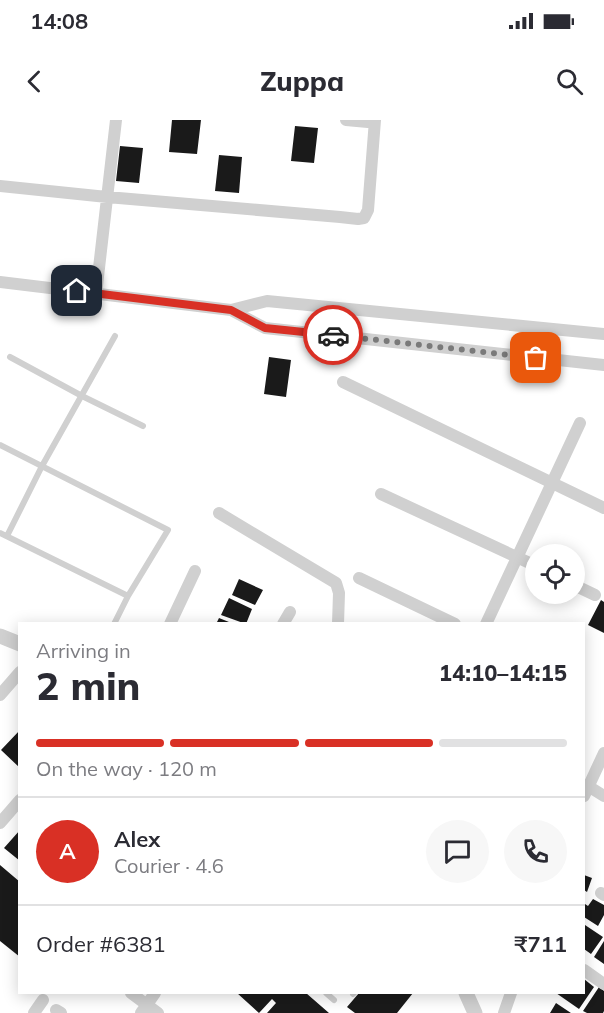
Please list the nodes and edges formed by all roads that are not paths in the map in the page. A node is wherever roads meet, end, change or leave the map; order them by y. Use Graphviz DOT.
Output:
graph roads {
  1 [pos="116,120"];
  2 [pos="346,120"];
  3 [pos="370,120"];
  4 [pos="375,120"];
  5 [pos="0,186"];
  6 [pos="106,197"];
  7 [pos="0,282"];
  8 [pos="96,294"];
  9 [pos="231,310"];
  10 [pos="604,334"];
  11 [pos="115,336"];
  12 [pos="10,357"];
  13 [pos="604,365"];
  14 [pos="343,382"];
  15 [pos="82,396"];
  16 [pos="580,423"];
  17 [pos="143,426"];
  18 [pos="0,445"];
  19 [pos="42,466"];
  20 [pos="551,484"];
  21 [pos="381,494"];
  22 [pos="604,508"];
  23 [pos="219,513"];
  24 [pos="3,535"];
  25 [pos="517,557"];
  26 [pos="525,561"];
  27 [pos="195,571"];
  28 [pos="359,578"];
  29 [pos="585,590"];
  30 [pos="595,595"];
  31 [pos="128,596"];
  32 [pos="290,612"];
  33 [pos="115,622"];
  34 [pos="171,622"];
  35 [pos="284,622"];
  36 [pos="338,622"];
  37 [pos="451,622"];
  38 [pos="487,622"];
  39 [pos="0,636"];
  40 [pos="18,643"];
  41 [pos="18,674"];
  42 [pos="0,695"];
  43 [pos="604,753"];
  44 [pos="586,791"];
  45 [pos="604,796"];
  46 [pos="18,802"];
  47 [pos="0,823"];
  48 [pos="585,971"];
  49 [pos="604,984"];
  50 [pos="132,994"];
  51 [pos="154,994"];
  52 [pos="327,994"];
  53 [pos="466,994"];
  54 [pos="511,994"];
  55 [pos="42,1000"];
  56 [pos="334,1000"];
  57 [pos="144,1009"];
  58 [pos="34,1013"];
  59 [pos="158,1013"];
  60 [pos="475,1013"];
  61 [pos="504,1013"];
  1 -- 6 [label="street"];
  2 -- 3 [label="street"];
  4 -- 6 [label="street"];
  5 -- 6 [label="street"];
  6 -- 8 [label="street"];
  7 -- 8 [label="street"];
  8 -- 9 [label="street"];
  9 -- 10 [label="street"];
  9 -- 13 [label="street"];
  11 -- 15 [label="lane"];
  12 -- 15 [label="lane"];
  14 -- 20 [label="street"];
  15 -- 17 [label="lane"];
  15 -- 19 [label="lane"];
  16 -- 20 [label="street"];
  18 -- 19 [label="lane"];
  19 -- 24 [label="lane"];
  19 -- 31 [label="lane"];
  20 -- 22 [label="street"];
  20 -- 25 [label="street"];
  21 -- 25 [label="street"];
  23 -- 36 [label="street"];
  24 -- 31 [label="lane"];
  25 -- 26 [label="street"];
  25 -- 38 [label="street"];
  27 -- 34 [label="street"];
  28 -- 37 [label="street"];
  29 -- 30 [label="street"];
  31 -- 33 [label="lane"];
  32 -- 35 [label="street"];
  39 -- 40 [label="street"];
  41 -- 42 [label="street"];
  43 -- 44 [label="street"];
  44 -- 45 [label="street"];
  46 -- 47 [label="street"];
  48 -- 49 [label="street"];
  50 -- 57 [label="street"];
  51 -- 57 [label="street"];
  52 -- 56 [label="lane"];
  53 -- 60 [label="street"];
  54 -- 61 [label="street"];
  55 -- 58 [label="street"];
  57 -- 59 [label="street"];
}
